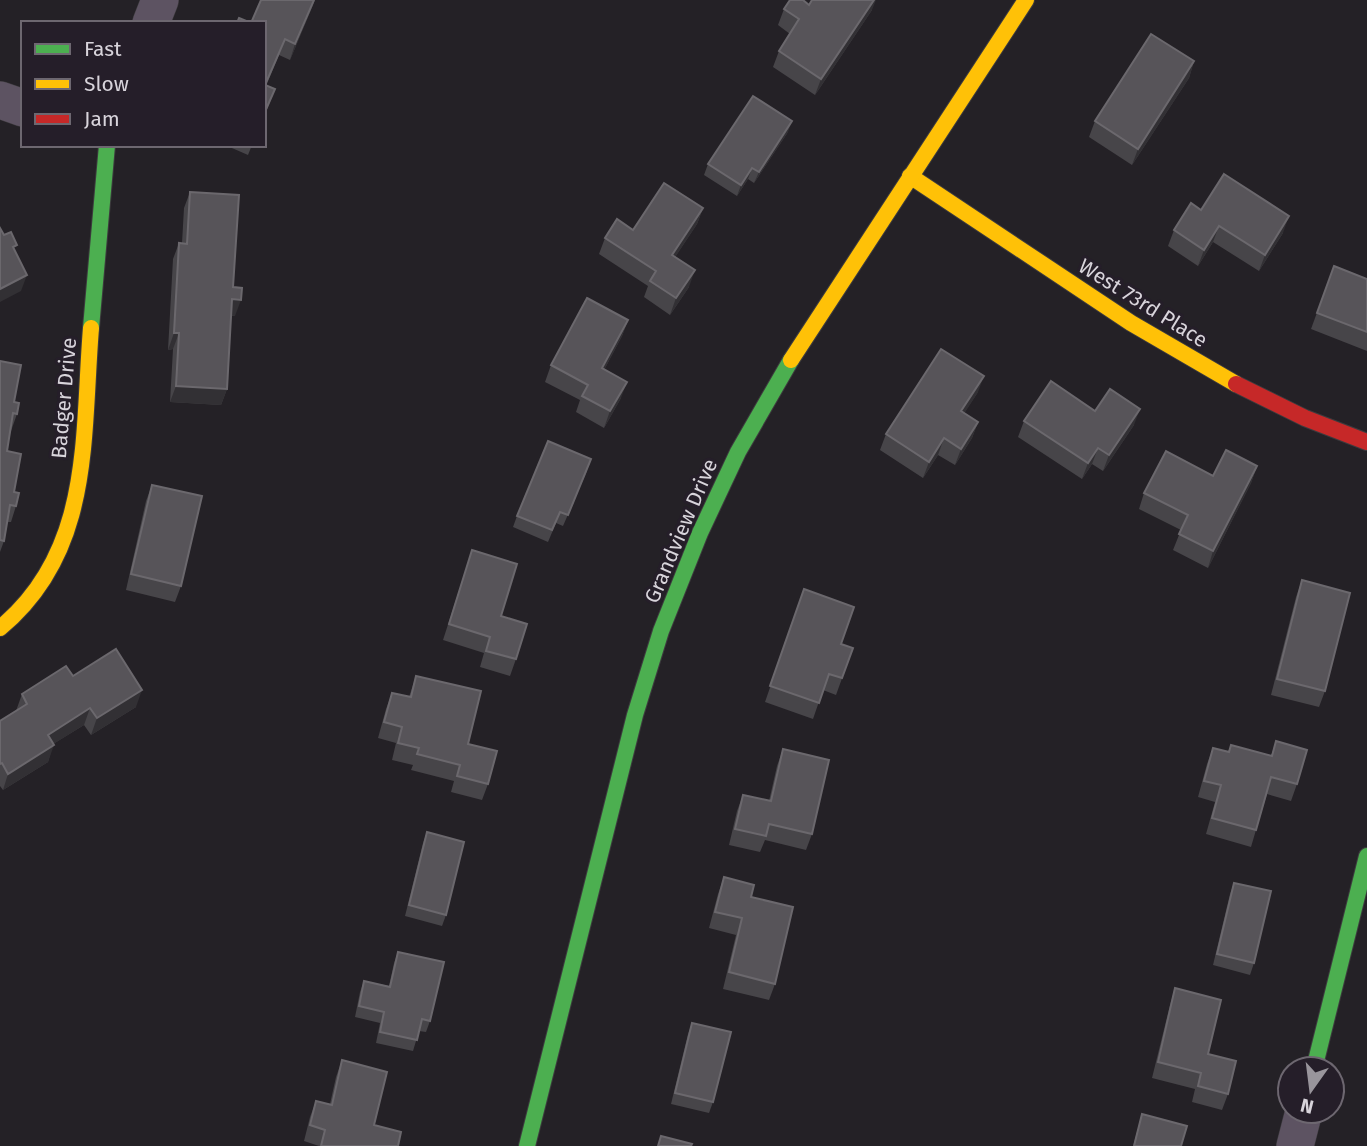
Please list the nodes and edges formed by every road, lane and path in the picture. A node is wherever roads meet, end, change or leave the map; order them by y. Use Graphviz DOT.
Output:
graph roads {
  1 [pos="160,0"];
  2 [pos="1026,0"];
  3 [pos="152,21"];
  4 [pos="0,100"];
  5 [pos="21,107"];
  6 [pos="107,147"];
  7 [pos="910,176"];
  8 [pos="1367,442"];
  9 [pos="0,628"];
  10 [pos="1367,856"];
  11 [pos="1317,1055"];
  12 [pos="1300,1125"];
  13 [pos="527,1146"];
  14 [pos="1295,1146"];
  1 -- 3 [label="street"];
  2 -- 7 [label="street, Grandview Drive"];
  4 -- 5 [label="street"];
  6 -- 9 [label="street, Badger Drive"];
  7 -- 8 [label="street, West 73rd Place"];
  7 -- 13 [label="street, Grandview Drive"];
  10 -- 11 [label="street"];
  12 -- 14 [label="street"];
}
